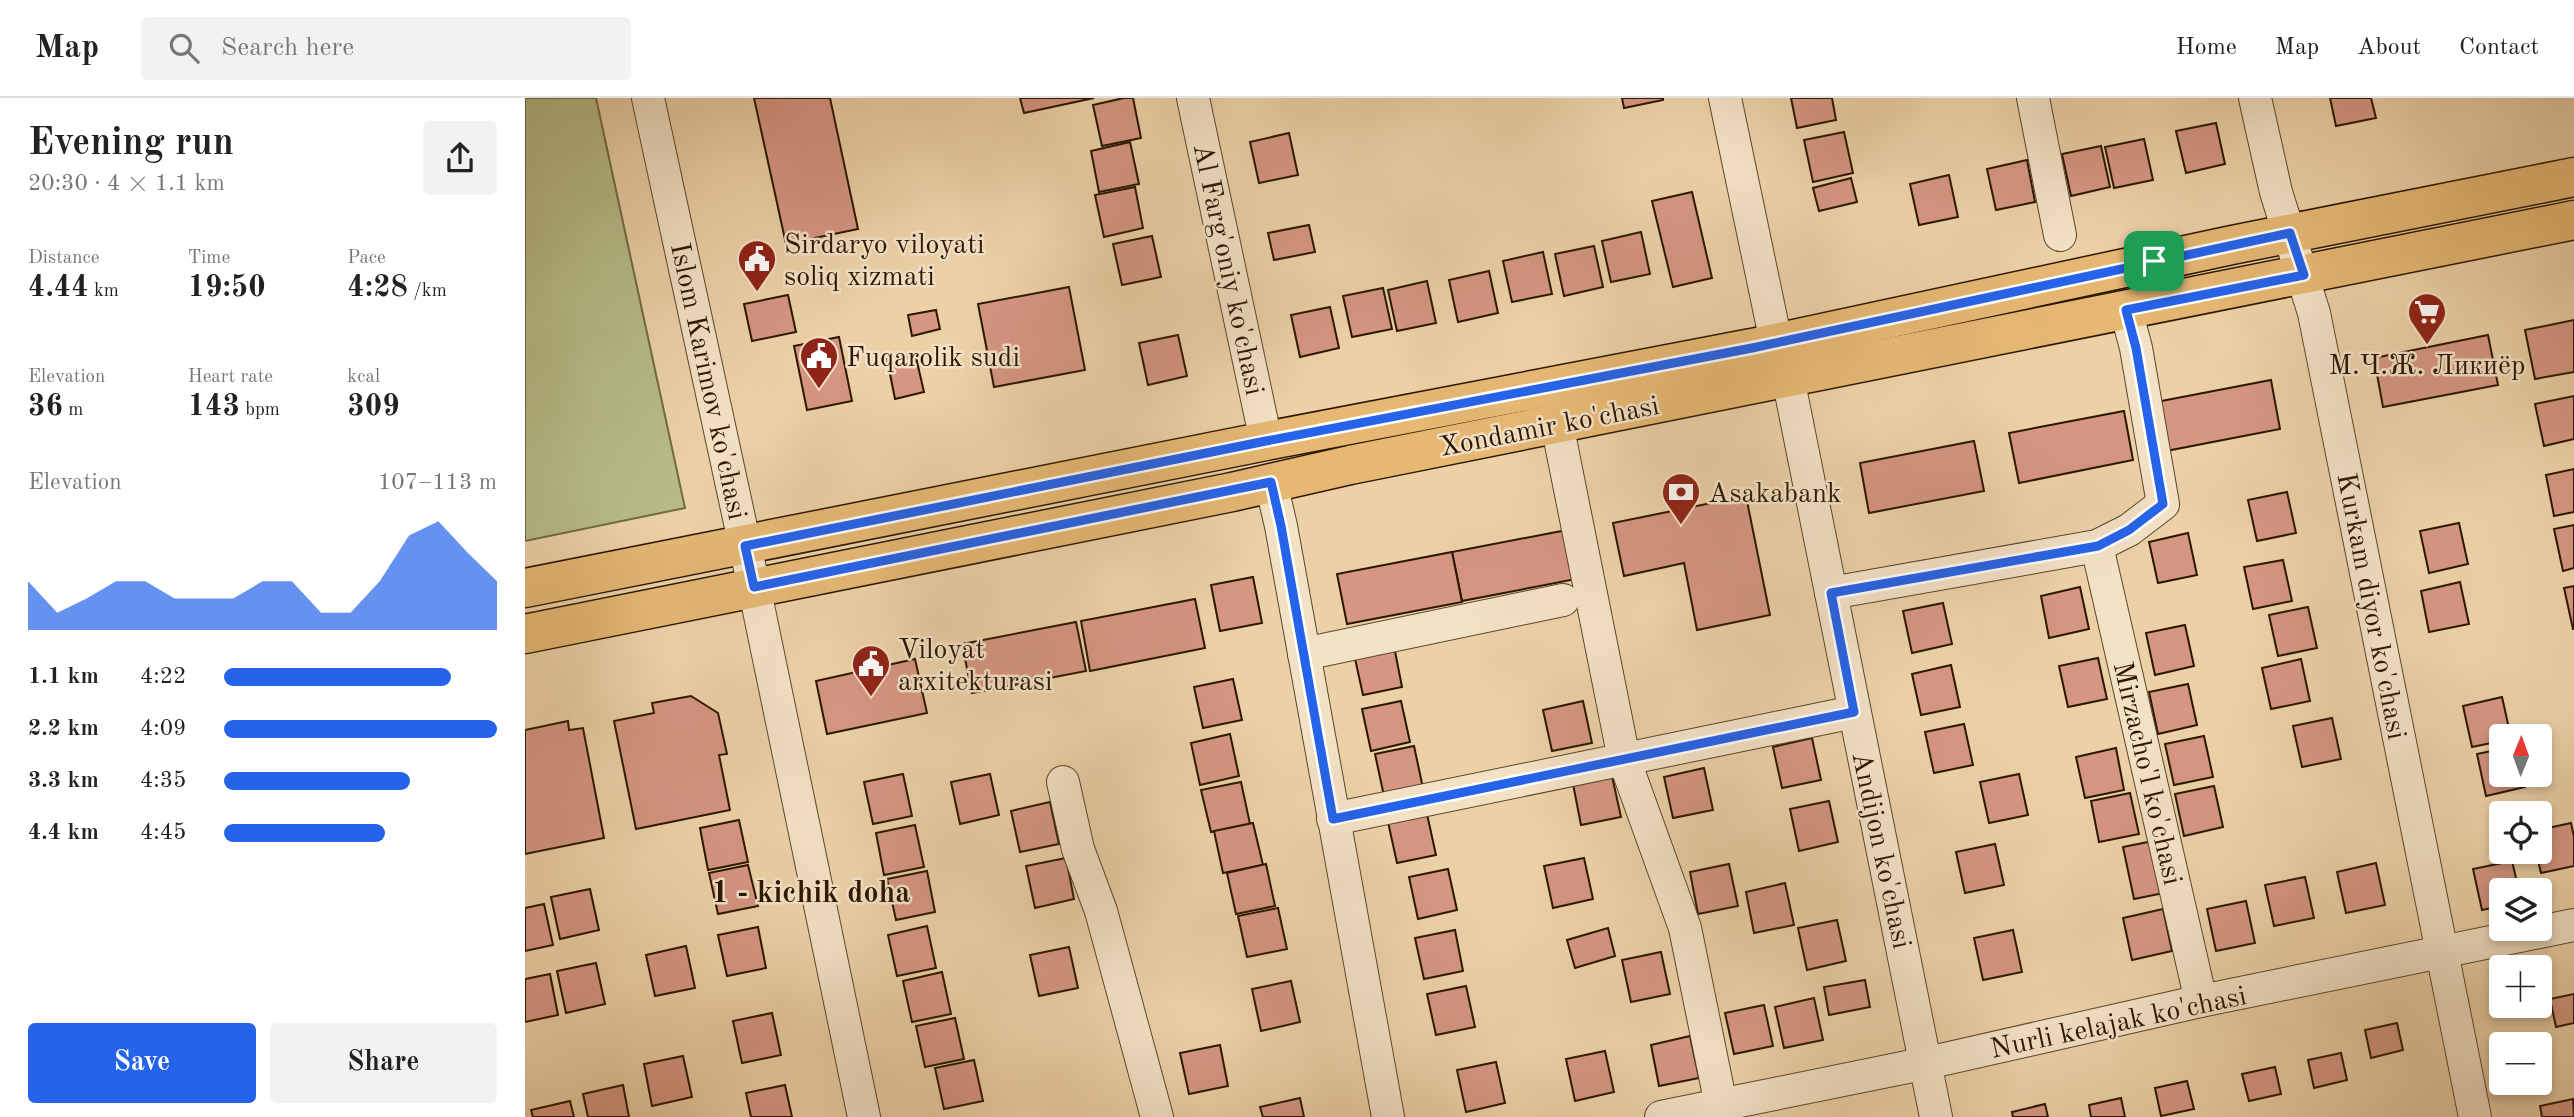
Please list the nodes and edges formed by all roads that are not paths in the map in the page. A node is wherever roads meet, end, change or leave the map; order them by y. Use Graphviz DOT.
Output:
graph roads {
  1 [pos="648,98"];
  2 [pos="1193,98"];
  3 [pos="1725,98"];
  4 [pos="2033,98"];
  5 [pos="2255,98"];
  6 [pos="2574,177"];
  7 [pos="2574,220"];
  8 [pos="2290,233"];
  9 [pos="2060,235"];
  10 [pos="2304,275"];
  11 [pos="2126,310"];
  12 [pos="1776,342"];
  13 [pos="1789,378"];
  14 [pos="1557,424"];
  15 [pos="1266,441"];
  16 [pos="1271,482"];
  17 [pos="745,546"];
  18 [pos="2098,546"];
  19 [pos="754,587"];
  20 [pos="525,588"];
  21 [pos="1831,593"];
  22 [pos="1563,600"];
  23 [pos="525,634"];
  24 [pos="1304,654"];
  25 [pos="1854,712"];
  26 [pos="1624,759"];
  27 [pos="1063,782"];
  28 [pos="1333,819"];
  29 [pos="2574,925"];
  30 [pos="2442,953"];
  31 [pos="2201,1001"];
  32 [pos="1927,1063"];
  33 [pos="1721,1105"];
  34 [pos="864,1117"];
  35 [pos="1157,1117"];
  36 [pos="1388,1117"];
  37 [pos="1661,1117"];
  38 [pos="1936,1117"];
  39 [pos="2475,1117"];
  1 -- 17 [label="street, Islom Karimov ko'chasi"];
  2 -- 15 [label="street, Al Farg'oniy ko'chasi"];
  3 -- 12 [label="street"];
  4 -- 9 [label="street"];
  5 -- 8 [label="street, Kurkam diyor ko'chasi"];
  6 -- 8 [label="main road, Xondamir ko'chasi"];
  7 -- 10 [label="main road, Xondamir ko'chasi"];
  8 -- 10 [label="street, Kurkam diyor ko'chasi"];
  8 -- 12 [label="main road, Xondamir ko'chasi"];
  10 -- 11 [label="main road, Xondamir ko'chasi"];
  10 -- 30 [label="street, Kurkam diyor ko'chasi"];
  11 -- 13 [label="main road, Xondamir ko'chasi"];
  11 -- 18 [label="street"];
  12 -- 15 [label="main road, Xondamir ko'chasi"];
  13 -- 14 [label="main road, Xondamir ko'chasi"];
  13 -- 21 [label="street, Andijon ko'chasi"];
  14 -- 16 [label="main road, Xondamir ko'chasi"];
  14 -- 26 [label="street"];
  15 -- 17 [label="main road, Xondamir ko'chasi"];
  16 -- 19 [label="main road, Xondamir ko'chasi"];
  16 -- 24 [label="street"];
  17 -- 19 [label="street, Islom Karimov ko'chasi"];
  17 -- 20 [label="main road, Xondamir ko'chasi"];
  18 -- 21 [label="street"];
  18 -- 31 [label="street, Mirzacho'l ko'chasi"];
  19 -- 23 [label="main road, Xondamir ko'chasi"];
  19 -- 34 [label="street, Islom Karimov ko'chasi"];
  21 -- 25 [label="street, Andijon ko'chasi"];
  22 -- 24 [label="street"];
  24 -- 28 [label="street"];
  25 -- 26 [label="street"];
  25 -- 32 [label="street, Andijon ko'chasi"];
  26 -- 28 [label="street"];
  26 -- 33 [label="street"];
  27 -- 35 [label="street"];
  28 -- 36 [label="street"];
  29 -- 30 [label="street, Nurli kelajak ko'chasi"];
  30 -- 31 [label="street, Nurli kelajak ko'chasi"];
  30 -- 39 [label="street, Kurkam diyor ko'chasi"];
  31 -- 32 [label="street, Nurli kelajak ko'chasi"];
  32 -- 33 [label="street, Nurli kelajak ko'chasi"];
  32 -- 38 [label="street, Andijon ko'chasi"];
  33 -- 37 [label="street, Nurli kelajak ko'chasi"];
}
